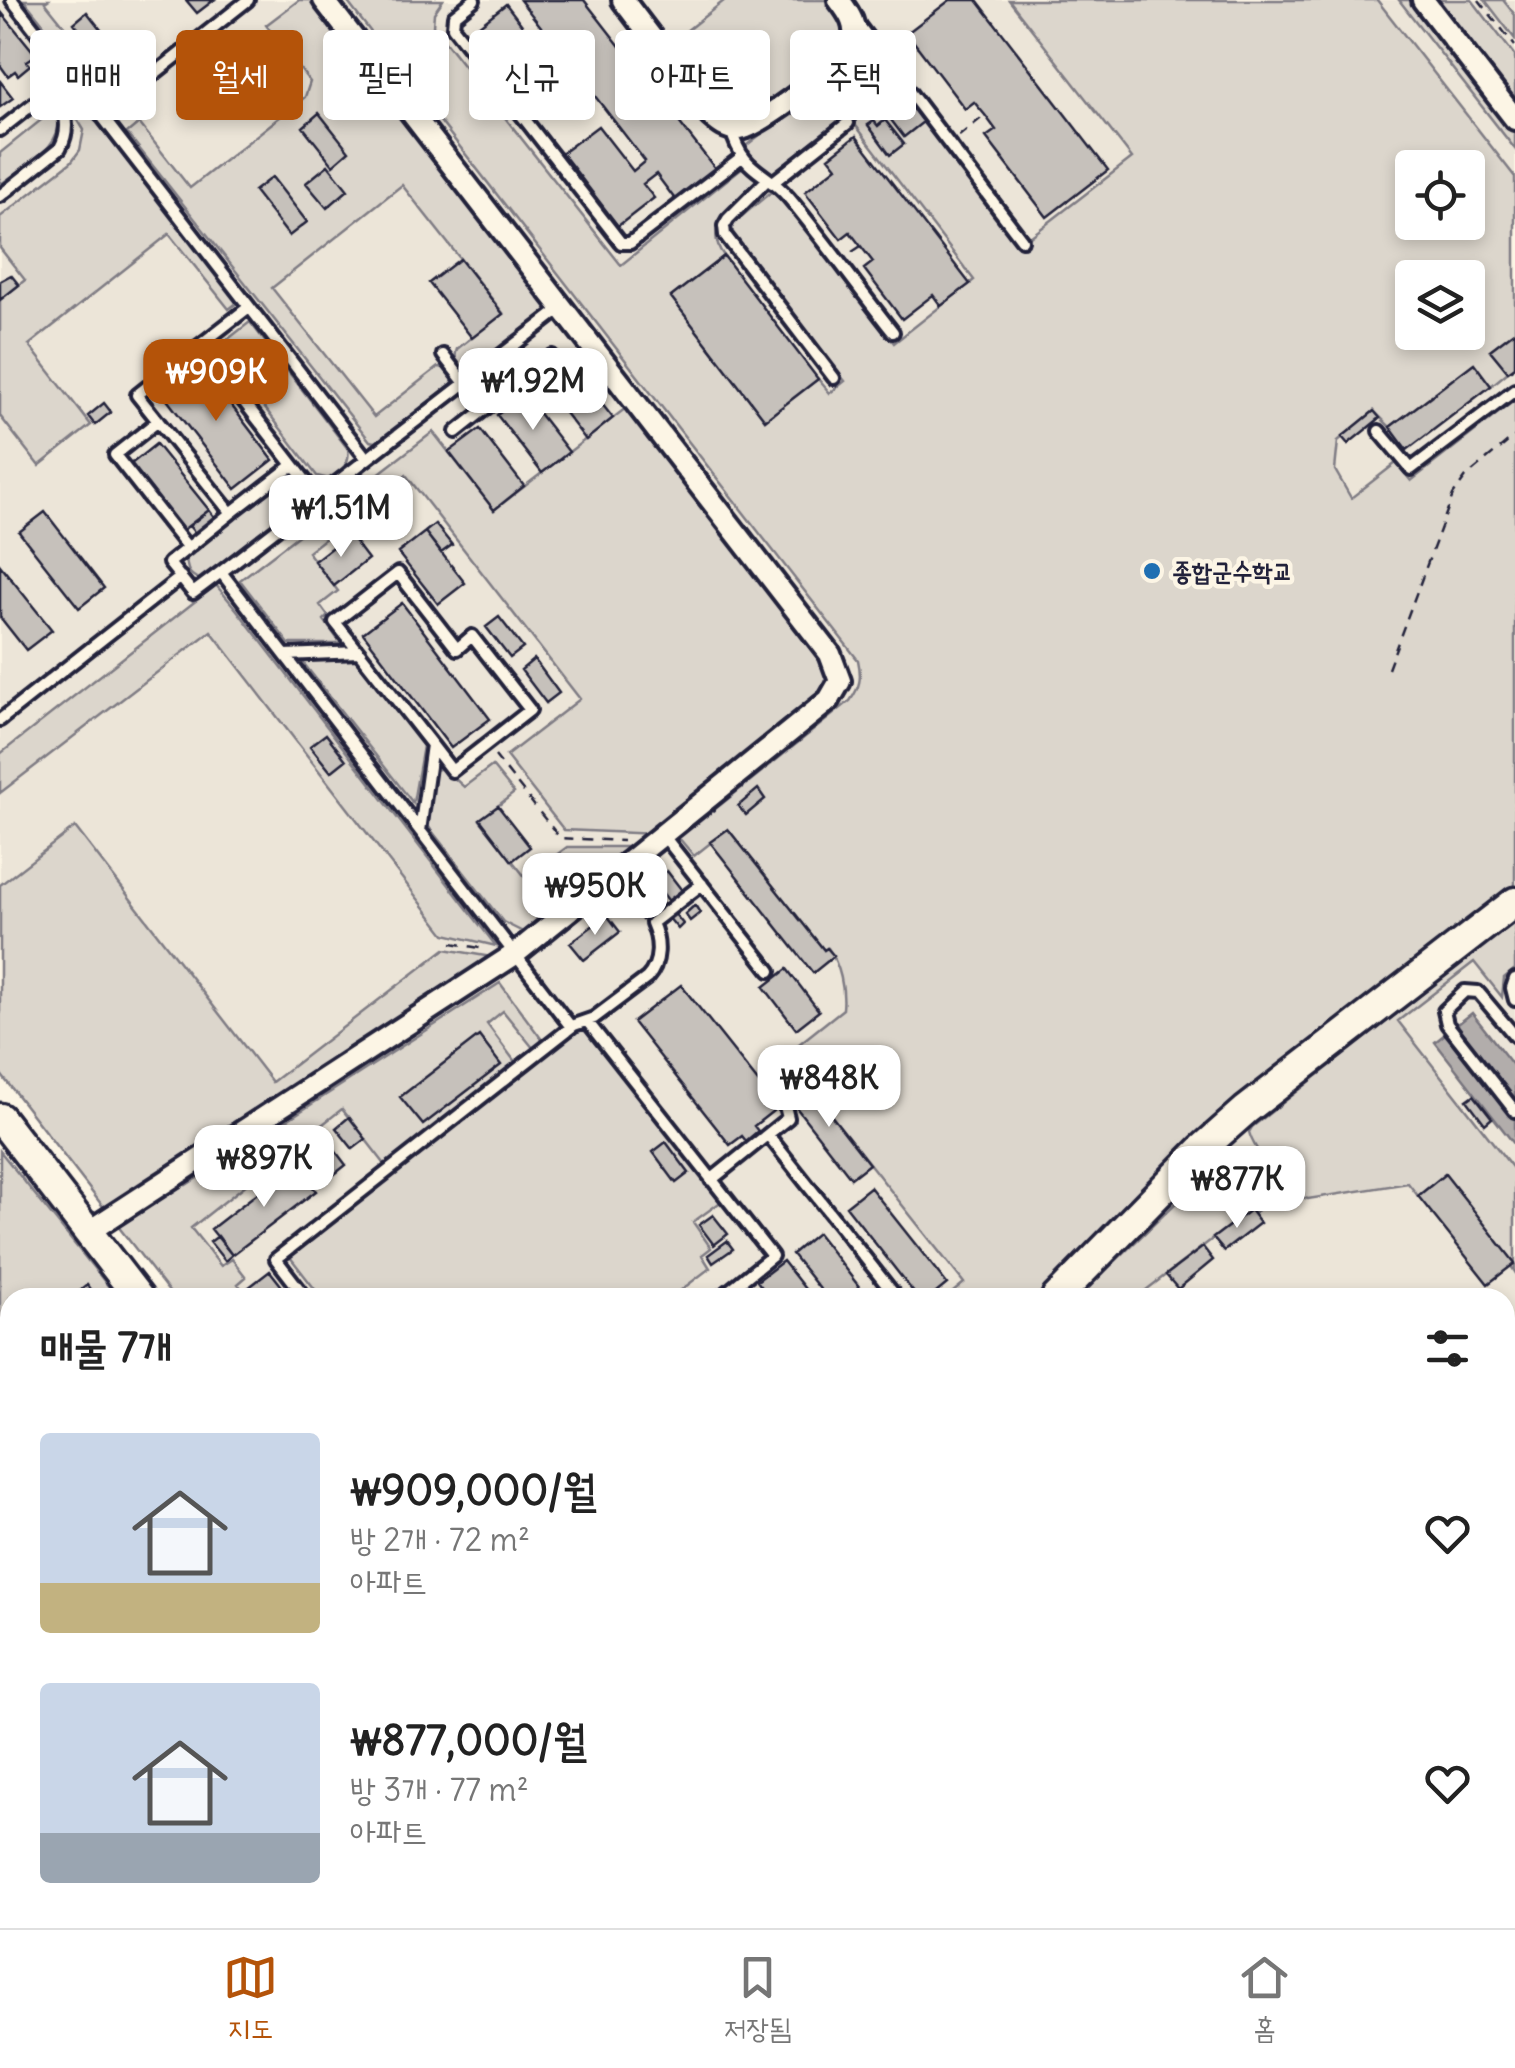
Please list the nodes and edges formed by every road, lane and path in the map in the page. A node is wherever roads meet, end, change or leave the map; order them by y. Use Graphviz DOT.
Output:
graph roads {
  1 [pos="12,0"];
  2 [pos="248,0"];
  3 [pos="324,0"];
  4 [pos="474,0"];
  5 [pos="622,0"];
  6 [pos="1423,0"];
  7 [pos="1479,0"];
  8 [pos="843,5"];
  9 [pos="35,30"];
  10 [pos="1515,46"];
  11 [pos="156,73"];
  12 [pos="30,106"];
  13 [pos="985,116"];
  14 [pos="66,120"];
  15 [pos="104,120"];
  16 [pos="1515,120"];
  17 [pos="848,123"];
  18 [pos="730,128"];
  19 [pos="0,130"];
  20 [pos="949,144"];
  21 [pos="743,156"];
  22 [pos="770,182"];
  23 [pos="0,196"];
  24 [pos="1022,240"];
  25 [pos="249,307"];
  26 [pos="562,308"];
  27 [pos="893,332"];
  28 [pos="200,345"];
  29 [pos="443,355"];
  30 [pos="552,356"];
  31 [pos="834,378"];
  32 [pos="465,383"];
  33 [pos="1515,390"];
  34 [pos="485,409"];
  35 [pos="158,421"];
  36 [pos="1379,431"];
  37 [pos="456,432"];
  38 [pos="1515,436"];
  39 [pos="367,459"];
  40 [pos="293,465"];
  41 [pos="318,497"];
  42 [pos="232,513"];
  43 [pos="188,548"];
  44 [pos="221,572"];
  45 [pos="181,578"];
  46 [pos="359,652"];
  47 [pos="285,655"];
  48 [pos="1388,669"];
  49 [pos="0,720"];
  50 [pos="432,744"];
  51 [pos="486,744"];
  52 [pos="420,831"];
  53 [pos="658,838"];
  54 [pos="702,884"];
  55 [pos="1515,902"];
  56 [pos="452,943"];
  57 [pos="516,954"];
  58 [pos="770,971"];
  59 [pos="1515,979"];
  60 [pos="1515,1000"];
  61 [pos="586,1022"];
  62 [pos="571,1026"];
  63 [pos="1515,1036"];
  64 [pos="775,1066"];
  65 [pos="1515,1112"];
  66 [pos="0,1118"];
  67 [pos="768,1134"];
  68 [pos="712,1180"];
  69 [pos="88,1232"];
  70 [pos="131,1288"];
  71 [pos="298,1288"];
  72 [pos="732,1288"];
  73 [pos="888,1288"];
  74 [pos="1066,1288"];
  1 -- 9 [label="lane"];
  2 -- 11 [label="lane"];
  3 -- 26 [label="street"];
  4 -- 21 [label="lane"];
  5 -- 18 [label="street"];
  6 -- 16 [label="street"];
  7 -- 10 [label="path"];
  8 -- 18 [label="street"];
  8 -- 20 [label="lane"];
  12 -- 19 [label="lane"];
  13 -- 20 [label="path"];
  14 -- 23 [label="lane"];
  15 -- 25 [label="lane"];
  17 -- 22 [label="lane"];
  18 -- 21 [label="lane"];
  20 -- 24 [label="lane"];
  21 -- 22 [label="lane"];
  22 -- 27 [label="lane"];
  22 -- 31 [label="lane"];
  25 -- 28 [label="lane"];
  25 -- 39 [label="lane"];
  26 -- 32 [label="lane"];
  26 -- 53 [label="street"];
  28 -- 35 [label="lane"];
  28 -- 40 [label="lane"];
  29 -- 32 [label="lane"];
  30 -- 34 [label="lane"];
  32 -- 34 [label="lane"];
  32 -- 39 [label="lane"];
  33 -- 36 [label="lane"];
  34 -- 37 [label="lane"];
  35 -- 42 [label="lane"];
  35 -- 43 [label="lane"];
  38 -- 48 [label="path"];
  39 -- 41 [label="lane"];
  40 -- 41 [label="lane"];
  40 -- 42 [label="lane"];
  41 -- 44 [label="lane"];
  42 -- 43 [label="lane"];
  43 -- 45 [label="lane"];
  44 -- 45 [label="lane"];
  44 -- 47 [label="lane"];
  45 -- 49 [label="lane"];
  46 -- 47 [label="lane"];
  46 -- 50 [label="lane"];
  46 -- 51 [label="lane"];
  47 -- 52 [label="lane"];
  50 -- 51 [label="lane"];
  50 -- 52 [label="lane"];
  51 -- 53 [label="path"];
  52 -- 57 [label="lane"];
  53 -- 54 [label="lane"];
  53 -- 57 [label="street"];
  54 -- 58 [label="lane"];
  54 -- 61 [label="lane"];
  55 -- 74 [label="street"];
  56 -- 57 [label="path"];
  57 -- 62 [label="lane"];
  57 -- 69 [label="street"];
  59 -- 60 [label="lane"];
  61 -- 62 [label="lane"];
  61 -- 68 [label="lane"];
  62 -- 71 [label="lane"];
  63 -- 65 [label="lane"];
  64 -- 67 [label="lane"];
  66 -- 69 [label="street"];
  67 -- 68 [label="lane"];
  67 -- 73 [label="lane"];
  68 -- 72 [label="lane"];
  69 -- 70 [label="street"];
}
